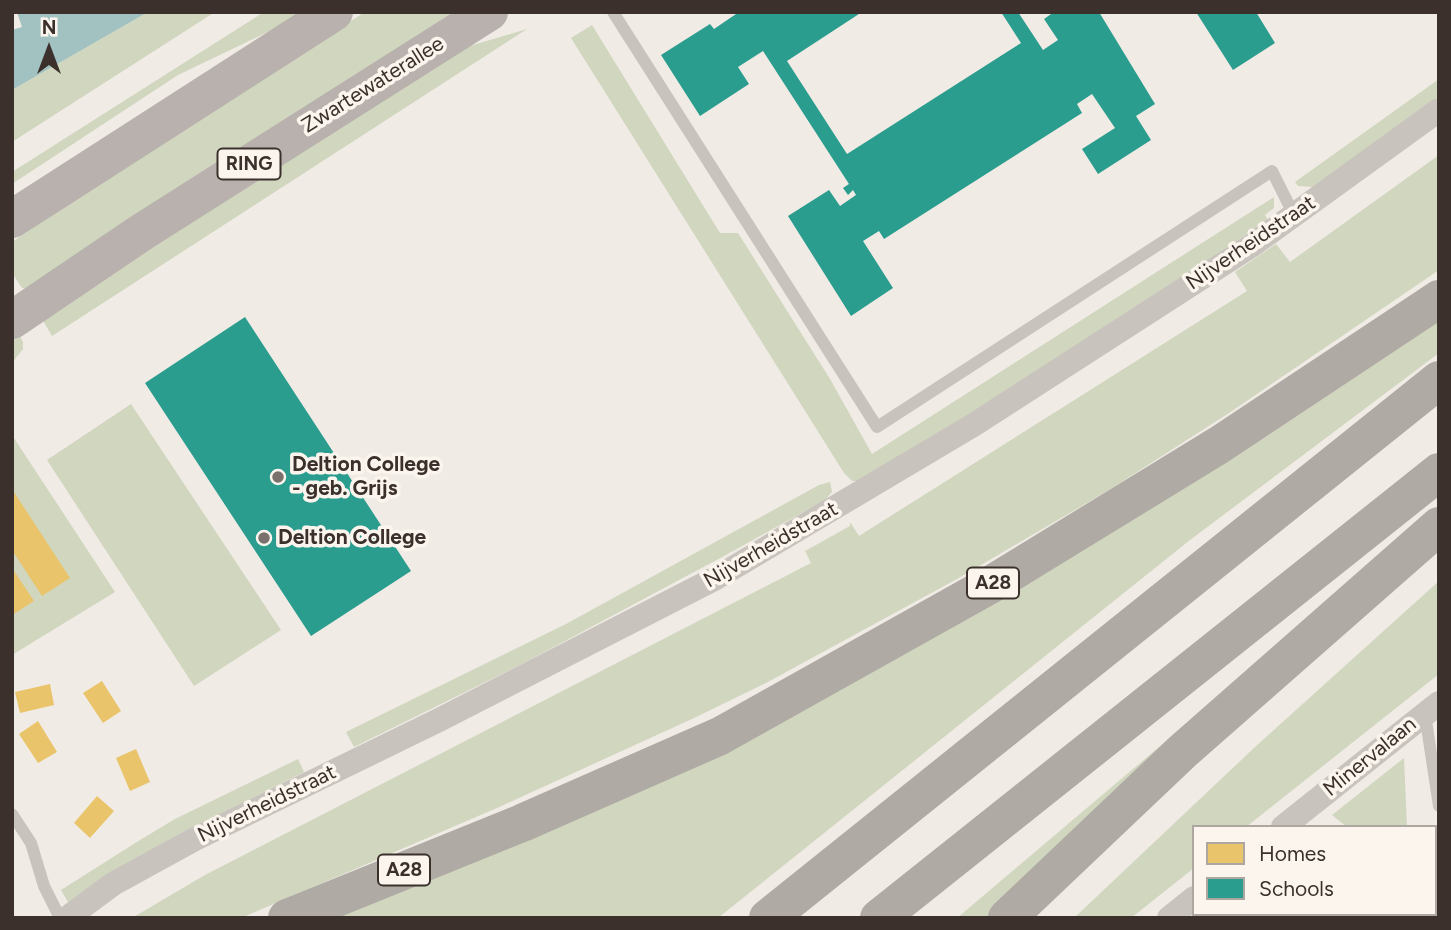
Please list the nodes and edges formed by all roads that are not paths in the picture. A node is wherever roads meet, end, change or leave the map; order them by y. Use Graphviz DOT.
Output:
graph roads {
  1 [pos="334,12"];
  2 [pos="489,12"];
  3 [pos="613,12"];
  4 [pos="1439,110"];
  5 [pos="1294,215"];
  6 [pos="12,219"];
  7 [pos="1439,299"];
  8 [pos="12,320"];
  9 [pos="1439,380"];
  10 [pos="1439,472"];
  11 [pos="1439,526"];
  12 [pos="1432,708"];
  13 [pos="1439,806"];
  14 [pos="12,814"];
  15 [pos="1286,825"];
  16 [pos="1192,900"];
  17 [pos="60,918"];
  18 [pos="67,918"];
  19 [pos="287,918"];
  20 [pos="768,918"];
  21 [pos="879,918"];
  22 [pos="1007,918"];
  23 [pos="1169,918"];
  1 -- 6 [label="main road"];
  2 -- 8 [label="main road, Zwartewaterallee / RING"];
  3 -- 5 [label="lane"];
  4 -- 5 [label="street, Nijverheidstraat"];
  5 -- 18 [label="street, Nijverheidstraat"];
  7 -- 19 [label="highway, A28"];
  9 -- 20 [label="highway"];
  10 -- 21 [label="highway"];
  11 -- 22 [label="highway"];
  12 -- 13 [label="lane, Minervalaan"];
  12 -- 15 [label="street, Minervalaan"];
  14 -- 17 [label="lane"];
  16 -- 23 [label="street"];
}
